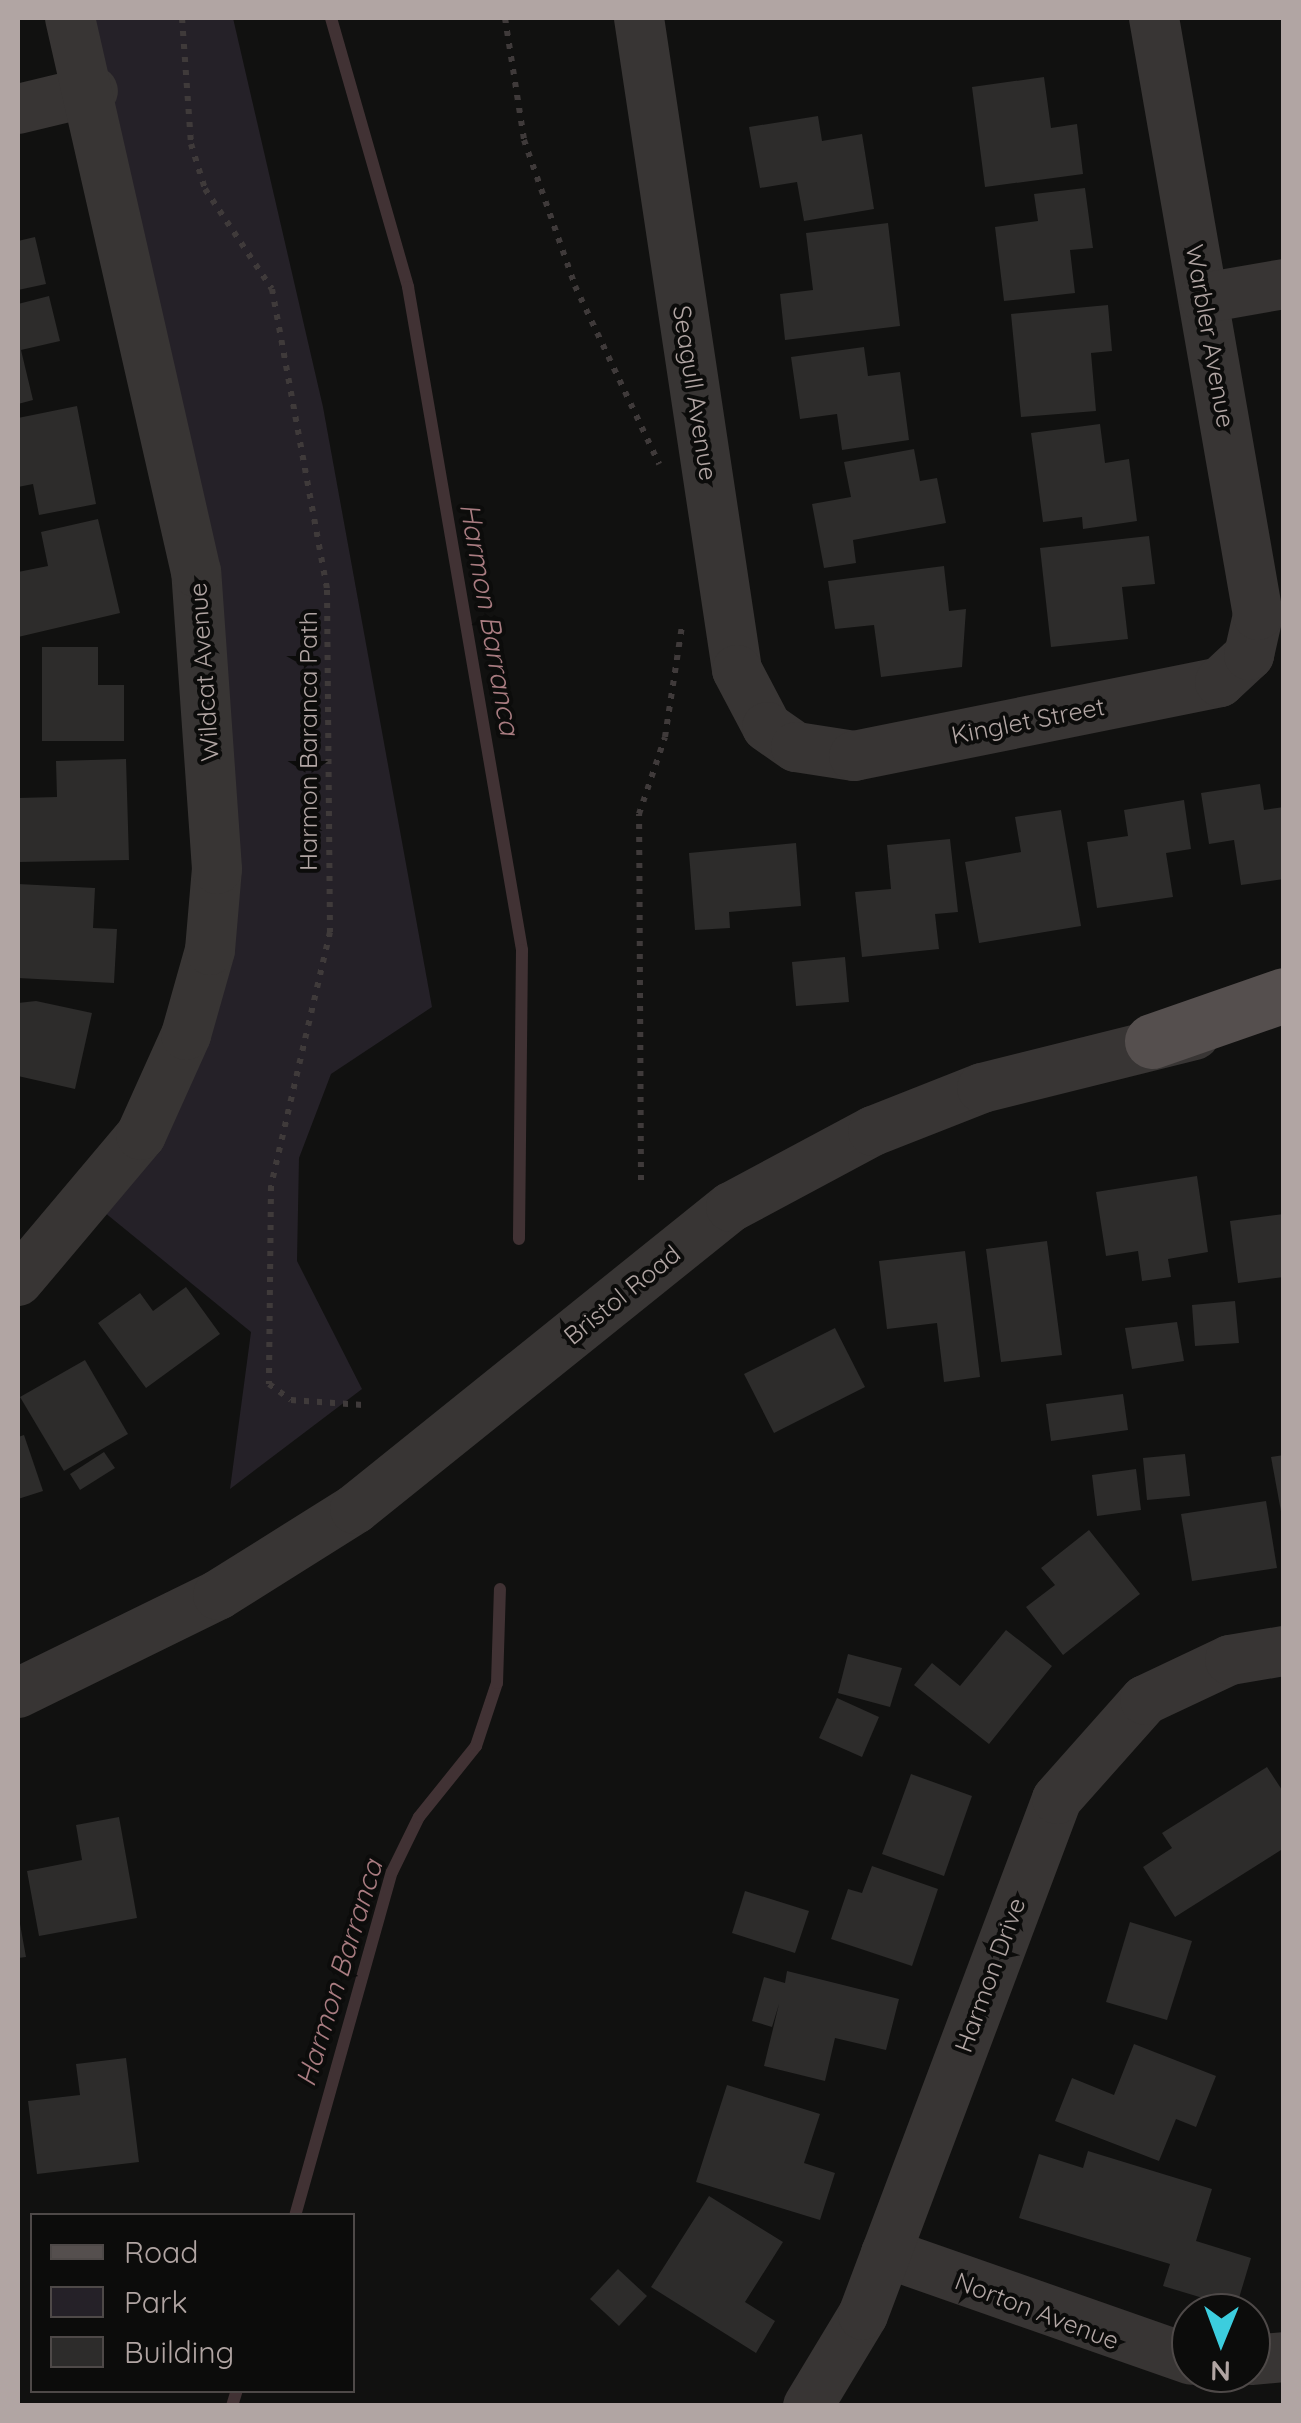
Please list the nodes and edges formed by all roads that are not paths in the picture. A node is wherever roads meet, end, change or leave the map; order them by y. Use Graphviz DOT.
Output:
graph roads {
  1 [pos="70,18"];
  2 [pos="639,18"];
  3 [pos="1154,18"];
  4 [pos="93,90"];
  5 [pos="18,109"];
  6 [pos="1284,284"];
  7 [pos="1204,298"];
  8 [pos="1250,654"];
  9 [pos="796,747"];
  10 [pos="1284,994"];
  11 [pos="1284,1022"];
  12 [pos="1152,1041"];
  13 [pos="18,1282"];
  14 [pos="1284,1651"];
  15 [pos="18,1693"];
  16 [pos="886,2253"];
  17 [pos="1171,2353"];
  18 [pos="808,2406"];
  1 -- 4 [label="street, Wildcat Avenue"];
  2 -- 9 [label="street, Seagull Avenue"];
  3 -- 7 [label="street, Warbler Avenue"];
  4 -- 5 [label="street"];
  4 -- 13 [label="street, Wildcat Avenue"];
  6 -- 7 [label="street"];
  7 -- 8 [label="street, Warbler Avenue"];
  8 -- 9 [label="street, Kinglet Street"];
  10 -- 12 [label="main road"];
  11 -- 12 [label="street, Bristol Road"];
  12 -- 15 [label="street, Bristol Road"];
  14 -- 16 [label="street, Harmon Drive"];
  16 -- 17 [label="street, Norton Avenue"];
  16 -- 18 [label="street, Harmon Drive"];
}
